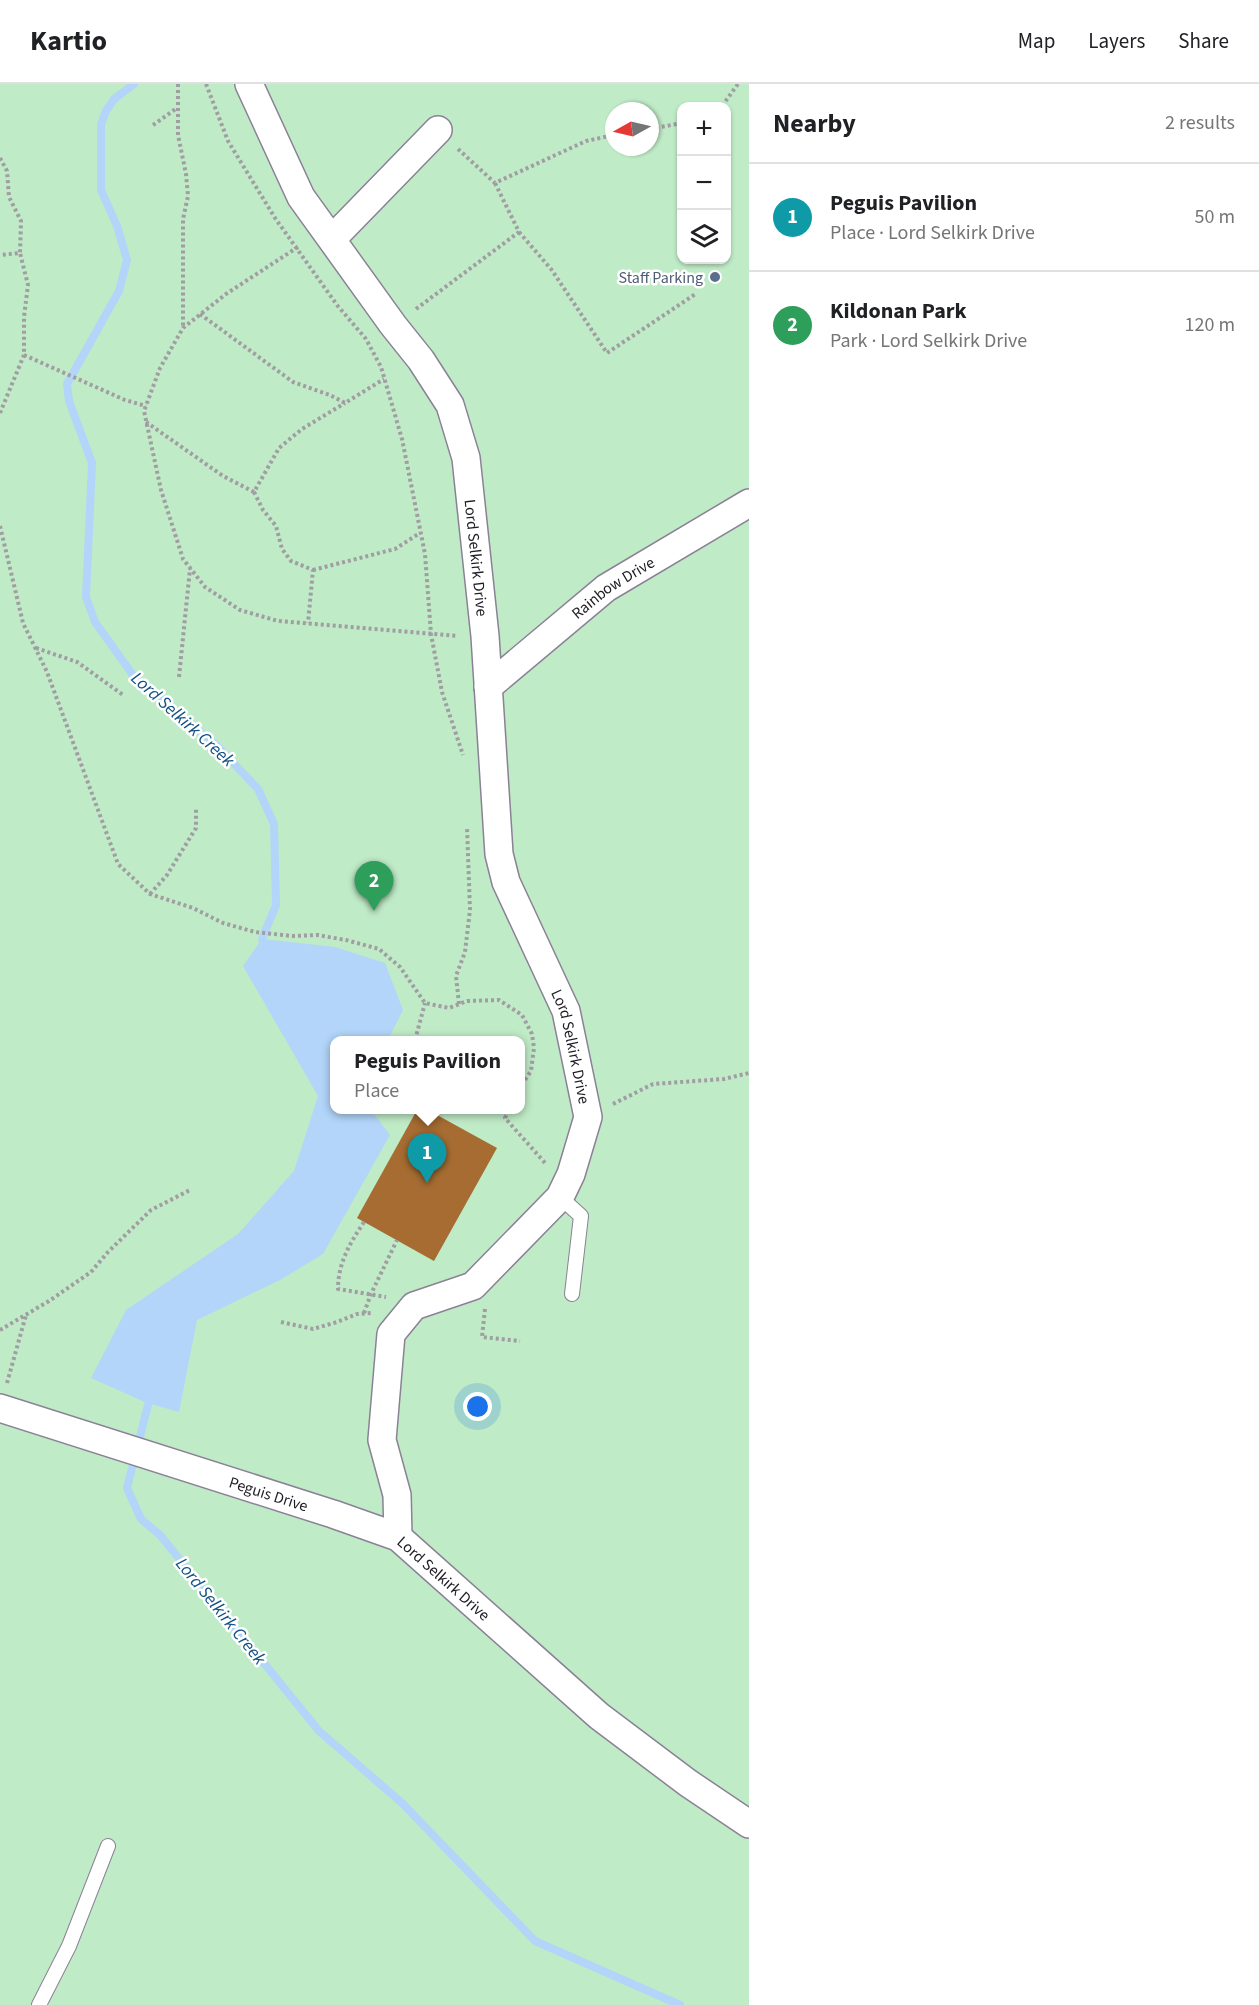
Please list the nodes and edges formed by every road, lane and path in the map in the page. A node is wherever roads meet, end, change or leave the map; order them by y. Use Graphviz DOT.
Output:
graph roads {
  1 [pos="178,84"];
  2 [pos="206,84"];
  3 [pos="249,84"];
  4 [pos="738,84"];
  5 [pos="725,102"];
  6 [pos="177,108"];
  7 [pos="677,124"];
  8 [pos="153,125"];
  9 [pos="659,127"];
  10 [pos="438,130"];
  11 [pos="605,137"];
  12 [pos="0,158"];
  13 [pos="495,183"];
  14 [pos="519,232"];
  15 [pos="328,234"];
  16 [pos="297,248"];
  17 [pos="20,253"];
  18 [pos="0,255"];
  19 [pos="697,293"];
  20 [pos="200,314"];
  21 [pos="393,325"];
  22 [pos="183,328"];
  23 [pos="24,355"];
  24 [pos="384,379"];
  25 [pos="345,403"];
  26 [pos="146,406"];
  27 [pos="0,413"];
  28 [pos="146,422"];
  29 [pos="254,492"];
  30 [pos="749,503"];
  31 [pos="0,526"];
  32 [pos="420,532"];
  33 [pos="190,568"];
  34 [pos="313,570"];
  35 [pos="309,623"];
  36 [pos="431,634"];
  37 [pos="485,636"];
  38 [pos="35,648"];
  39 [pos="179,677"];
  40 [pos="488,687"];
  41 [pos="123,695"];
  42 [pos="465,761"];
  43 [pos="196,809"];
  44 [pos="467,822"];
  45 [pos="150,894"];
  46 [pos="425,1003"];
  47 [pos="459,1004"];
  48 [pos="416,1036"];
  49 [pos="749,1073"];
  50 [pos="525,1080"];
  51 [pos="506,1114"];
  52 [pos="588,1117"];
  53 [pos="190,1191"];
  54 [pos="560,1197"];
  55 [pos="364,1222"];
  56 [pos="397,1240"];
  57 [pos="370,1294"];
  58 [pos="572,1294"];
  59 [pos="414,1306"];
  60 [pos="485,1307"];
  61 [pos="364,1313"];
  62 [pos="27,1314"];
  63 [pos="280,1322"];
  64 [pos="0,1330"];
  65 [pos="520,1341"];
  66 [pos="2,1401"];
  67 [pos="398,1537"];
  68 [pos="749,1824"];
  69 [pos="108,1846"];
  70 [pos="39,2005"];
  1 -- 6 [label="path"];
  2 -- 16 [label="path"];
  3 -- 15 [label="street, Lord Selkirk Drive"];
  4 -- 5 [label="path"];
  6 -- 8 [label="path"];
  6 -- 22 [label="path"];
  7 -- 9 [label="path"];
  10 -- 13 [label="path"];
  10 -- 15 [label="street"];
  11 -- 13 [label="path"];
  12 -- 17 [label="path"];
  13 -- 14 [label="path"];
  14 -- 19 [label="path"];
  14 -- 21 [label="path"];
  15 -- 16 [label="path"];
  15 -- 21 [label="street, Lord Selkirk Drive"];
  16 -- 20 [label="path"];
  16 -- 24 [label="path"];
  17 -- 18 [label="path"];
  17 -- 23 [label="path"];
  20 -- 22 [label="path"];
  20 -- 25 [label="path"];
  21 -- 37 [label="street, Lord Selkirk Drive"];
  22 -- 26 [label="path"];
  23 -- 26 [label="path"];
  23 -- 27 [label="path"];
  24 -- 25 [label="path"];
  24 -- 32 [label="path"];
  25 -- 29 [label="path"];
  26 -- 28 [label="path"];
  28 -- 29 [label="path"];
  28 -- 33 [label="path"];
  29 -- 34 [label="path"];
  30 -- 40 [label="street, Rainbow Drive"];
  31 -- 38 [label="path"];
  32 -- 34 [label="path"];
  32 -- 36 [label="path"];
  33 -- 35 [label="path"];
  33 -- 39 [label="path"];
  34 -- 35 [label="path"];
  35 -- 36 [label="path"];
  36 -- 37 [label="path"];
  36 -- 42 [label="path"];
  37 -- 40 [label="street, Lord Selkirk Drive"];
  38 -- 41 [label="path"];
  38 -- 45 [label="path"];
  40 -- 52 [label="street, Lord Selkirk Drive"];
  43 -- 45 [label="path"];
  44 -- 47 [label="path"];
  45 -- 46 [label="path"];
  46 -- 47 [label="path"];
  46 -- 48 [label="path"];
  47 -- 50 [label="path"];
  49 -- 52 [label="path"];
  51 -- 54 [label="path"];
  52 -- 54 [label="street, Lord Selkirk Drive"];
  53 -- 62 [label="path"];
  54 -- 58 [label="lane"];
  54 -- 59 [label="street, Lord Selkirk Drive"];
  55 -- 57 [label="path"];
  56 -- 57 [label="path"];
  57 -- 59 [label="path"];
  57 -- 61 [label="path"];
  59 -- 61 [label="path"];
  59 -- 67 [label="street, Lord Selkirk Drive"];
  60 -- 65 [label="path"];
  61 -- 63 [label="path"];
  62 -- 64 [label="path"];
  62 -- 66 [label="path"];
  66 -- 67 [label="street, Peguis Drive"];
  67 -- 68 [label="street, Lord Selkirk Drive"];
  69 -- 70 [label="lane"];
}
